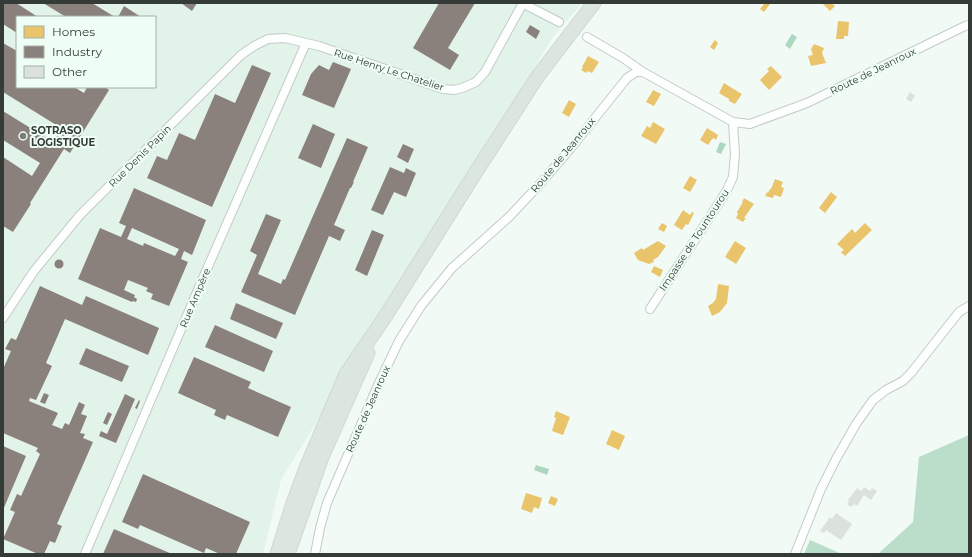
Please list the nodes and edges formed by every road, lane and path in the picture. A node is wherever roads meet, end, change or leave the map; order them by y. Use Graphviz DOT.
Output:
graph roads {
  1 [pos="522,3"];
  2 [pos="594,3"];
  3 [pos="559,22"];
  4 [pos="969,25"];
  5 [pos="587,37"];
  6 [pos="306,43"];
  7 [pos="643,72"];
  8 [pos="733,122"];
  9 [pos="969,306"];
  10 [pos="650,309"];
  11 [pos="385,317"];
  12 [pos="3,318"];
  13 [pos="293,503"];
  14 [pos="86,554"];
  15 [pos="272,554"];
  16 [pos="278,554"];
  17 [pos="288,554"];
  18 [pos="315,554"];
  19 [pos="795,554"];
  1 -- 3 [label="street"];
  1 -- 6 [label="street, Rue Henry Le Chatelier"];
  2 -- 11 [label="main road"];
  4 -- 8 [label="street, Route de Jeanroux"];
  5 -- 7 [label="street"];
  6 -- 12 [label="street, Rue Denis Papin"];
  6 -- 14 [label="street, Rue Ampère"];
  7 -- 8 [label="street, Route de Jeanroux"];
  7 -- 18 [label="street, Route de Jeanroux"];
  8 -- 10 [label="street, Impasse de Tountourou"];
  9 -- 19 [label="street"];
  11 -- 13 [label="main road"];
  11 -- 17 [label="main road"];
  13 -- 15 [label="street"];
  13 -- 16 [label="main road"];
}
